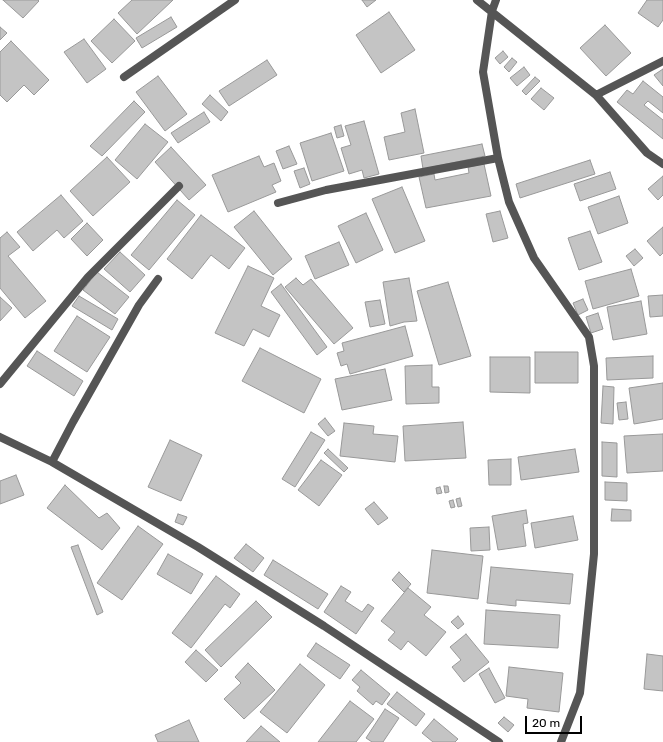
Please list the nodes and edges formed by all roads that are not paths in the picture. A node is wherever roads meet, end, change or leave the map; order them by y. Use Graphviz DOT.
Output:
graph roads {
  1 [pos="235,0"];
  2 [pos="477,0"];
  3 [pos="496,0"];
  4 [pos="492,11"];
  5 [pos="663,61"];
  6 [pos="124,78"];
  7 [pos="596,95"];
  8 [pos="498,158"];
  9 [pos="663,164"];
  10 [pos="179,186"];
  11 [pos="278,203"];
  12 [pos="158,279"];
  13 [pos="0,384"];
  14 [pos="0,437"];
  15 [pos="52,462"];
  16 [pos="499,742"];
  17 [pos="561,742"];
  1 -- 6 [label="street"];
  2 -- 4 [label="street"];
  3 -- 4 [label="street"];
  4 -- 7 [label="street"];
  4 -- 8 [label="street"];
  5 -- 7 [label="street"];
  7 -- 9 [label="street"];
  8 -- 11 [label="street"];
  8 -- 17 [label="street"];
  10 -- 13 [label="street"];
  12 -- 15 [label="street"];
  14 -- 15 [label="street"];
  15 -- 16 [label="street"];
}
